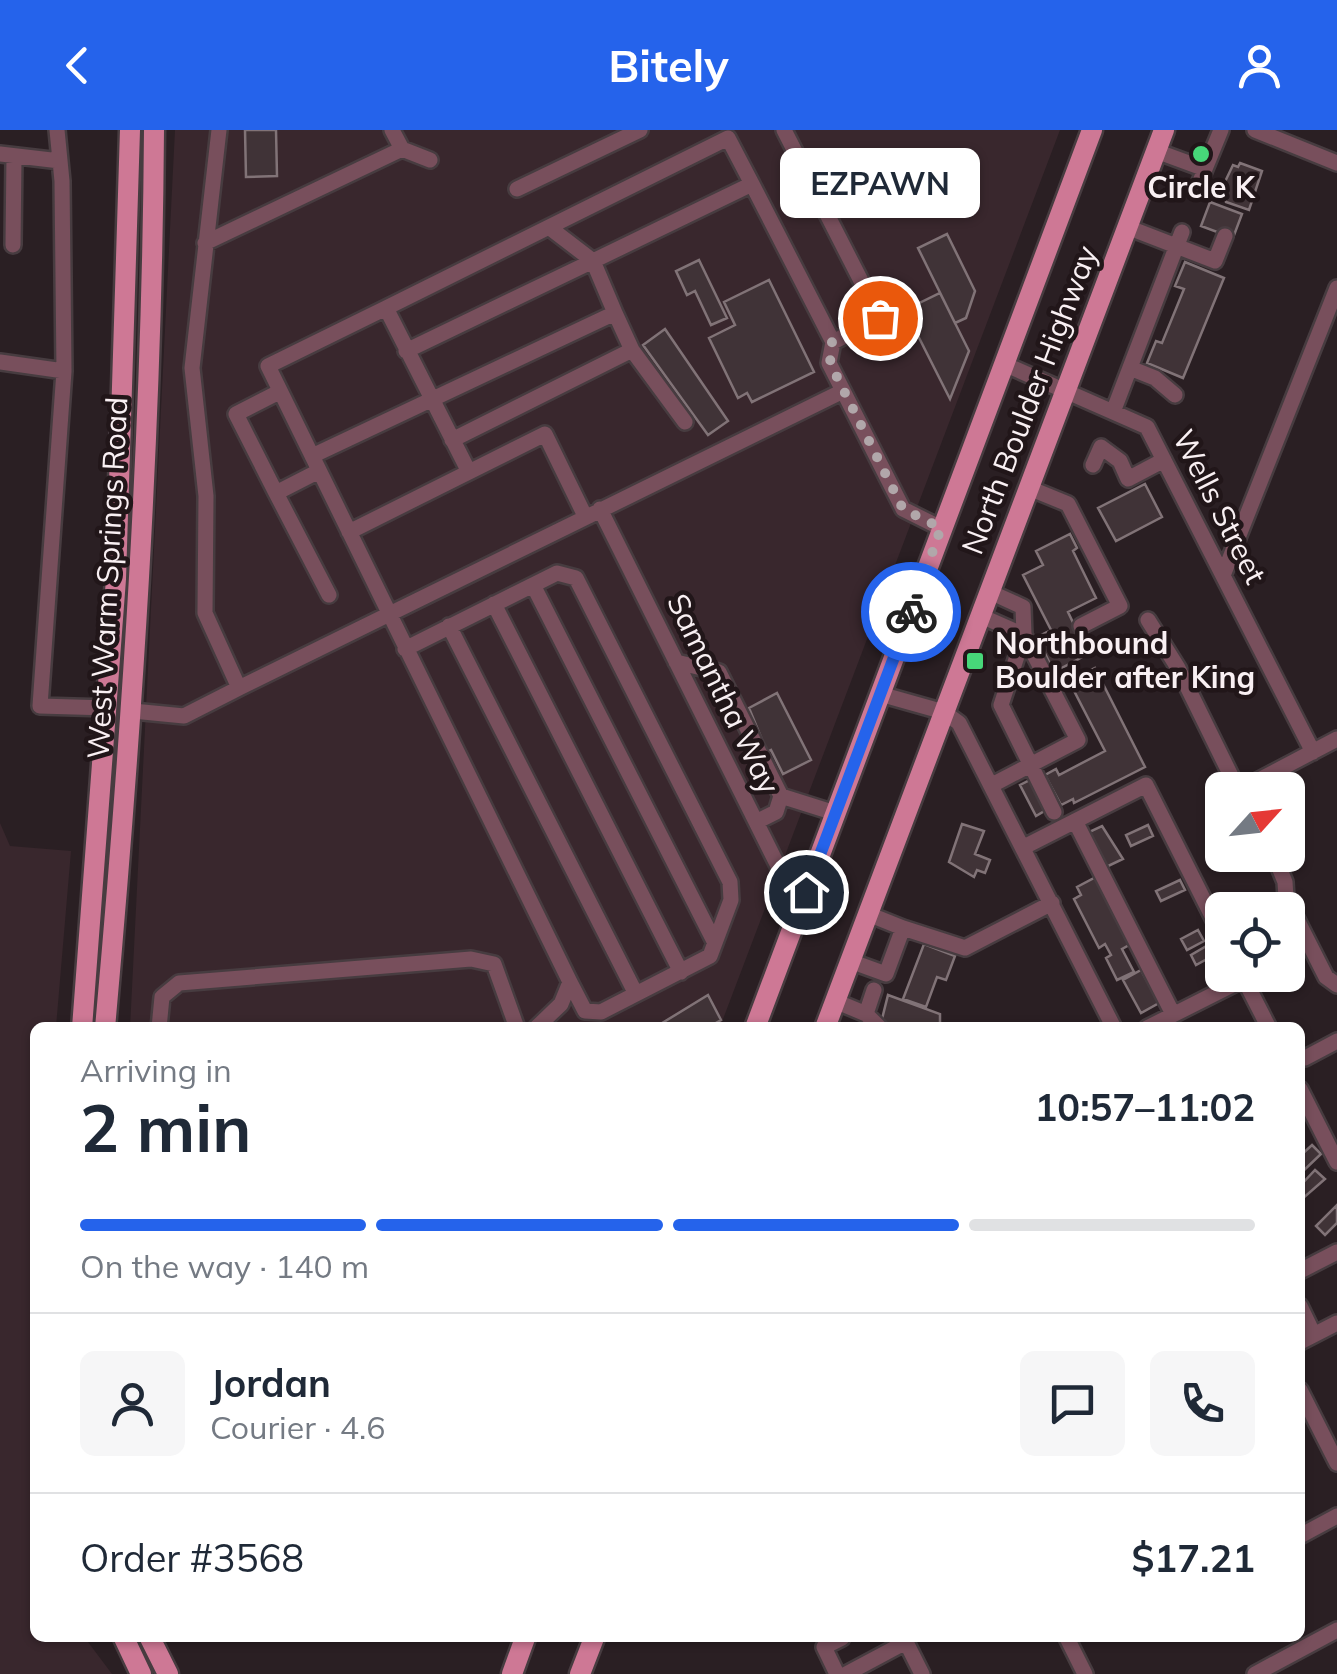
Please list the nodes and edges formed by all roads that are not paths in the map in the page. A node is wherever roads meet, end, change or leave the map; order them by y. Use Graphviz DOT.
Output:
graph roads {
  1 [pos="57,130"];
  2 [pos="130,130"];
  3 [pos="154,130"];
  4 [pos="219,130"];
  5 [pos="392,130"];
  6 [pos="640,130"];
  7 [pos="746,130"];
  8 [pos="784,130"];
  9 [pos="1092,130"];
  10 [pos="1164,130"];
  11 [pos="1221,130"];
  12 [pos="1255,130"];
  13 [pos="728,138"];
  14 [pos="402,149"];
  15 [pos="1156,151"];
  16 [pos="7,155"];
  17 [pos="430,160"];
  18 [pos="60,161"];
  19 [pos="1337,162"];
  20 [pos="1205,169"];
  21 [pos="752,184"];
  22 [pos="518,189"];
  23 [pos="1198,189"];
  24 [pos="1127,227"];
  25 [pos="550,228"];
  26 [pos="1225,236"];
  27 [pos="1179,239"];
  28 [pos="205,243"];
  29 [pos="13,245"];
  30 [pos="593,261"];
  31 [pos="1337,288"];
  32 [pos="386,308"];
  33 [pos="615,313"];
  34 [pos="832,342"];
  35 [pos="406,350"];
  36 [pos="632,350"];
  37 [pos="0,362"];
  38 [pos="1004,364"];
  39 [pos="1130,368"];
  40 [pos="64,371"];
  41 [pos="843,391"];
  42 [pos="1066,391"];
  43 [pos="280,392"];
  44 [pos="1175,395"];
  45 [pos="431,400"];
  46 [pos="1112,412"];
  47 [pos="685,422"];
  48 [pos="452,440"];
  49 [pos="1164,460"];
  50 [pos="315,463"];
  51 [pos="1094,465"];
  52 [pos="469,472"];
  53 [pos="1029,488"];
  54 [pos="276,493"];
  55 [pos="587,515"];
  56 [pos="941,528"];
  57 [pos="348,532"];
  58 [pos="1224,574"];
  59 [pos="533,584"];
  60 [pos="990,592"];
  61 [pos="329,595"];
  62 [pos="494,604"];
  63 [pos="387,612"];
  64 [pos="980,616"];
  65 [pos="1148,620"];
  66 [pos="449,626"];
  67 [pos="1080,626"];
  68 [pos="1024,635"];
  69 [pos="405,649"];
  70 [pos="676,662"];
  71 [pos="239,688"];
  72 [pos="880,694"];
  73 [pos="108,708"];
  74 [pos="132,711"];
  75 [pos="944,712"];
  76 [pos="1337,740"];
  77 [pos="1313,752"];
  78 [pos="1030,765"];
  79 [pos="1230,772"];
  80 [pos="1274,772"];
  81 [pos="992,785"];
  82 [pos="782,796"];
  83 [pos="1054,812"];
  84 [pos="836,814"];
  85 [pos="1075,821"];
  86 [pos="756,822"];
  87 [pos="1024,847"];
  88 [pos="1282,872"];
  89 [pos="806,892"];
  90 [pos="1205,902"];
  91 [pos="1052,904"];
  92 [pos="868,914"];
  93 [pos="903,928"];
  94 [pos="715,943"];
  95 [pos="850,961"];
  96 [pos="680,972"];
  97 [pos="570,982"];
  98 [pos="1337,985"];
  99 [pos="874,990"];
  100 [pos="1215,992"];
  101 [pos="1251,992"];
  102 [pos="636,994"];
  103 [pos="835,1001"];
  104 [pos="866,1014"];
  105 [pos="1173,1014"];
  106 [pos="82,1022"];
  107 [pos="106,1022"];
  108 [pos="160,1022"];
  109 [pos="515,1022"];
  110 [pos="542,1022"];
  111 [pos="757,1022"];
  112 [pos="827,1022"];
  113 [pos="874,1022"];
  114 [pos="1111,1022"];
  115 [pos="1158,1022"];
  116 [pos="1266,1022"];
  117 [pos="1337,1041"];
  118 [pos="1305,1057"];
  119 [pos="1305,1099"];
  120 [pos="1337,1162"];
  121 [pos="1337,1252"];
  122 [pos="1305,1268"];
  123 [pos="1337,1323"];
  124 [pos="1307,1338"];
  125 [pos="1305,1400"];
  126 [pos="1337,1464"];
  127 [pos="1337,1516"];
  128 [pos="1305,1533"];
  129 [pos="1337,1630"];
  130 [pos="126,1642"];
  131 [pos="152,1642"];
  132 [pos="524,1642"];
  133 [pos="592,1642"];
  134 [pos="821,1642"];
  135 [pos="902,1642"];
  136 [pos="906,1642"];
  137 [pos="1069,1642"];
  138 [pos="1283,1642"];
  139 [pos="1290,1654"];
  140 [pos="141,1674"];
  141 [pos="168,1674"];
  142 [pos="512,1674"];
  143 [pos="580,1674"];
  144 [pos="838,1674"];
  145 [pos="846,1674"];
  146 [pos="922,1674"];
  147 [pos="1085,1674"];
  148 [pos="1255,1674"];
  1 -- 18 [label="street"];
  2 -- 73 [label="main road, West Warm Springs Road"];
  3 -- 74 [label="main road, West Warm Springs Road"];
  4 -- 28 [label="street"];
  5 -- 14 [label="street"];
  6 -- 22 [label="street"];
  7 -- 13 [label="street"];
  8 -- 34 [label="street"];
  9 -- 38 [label="main road, North Boulder Highway"];
  10 -- 15 [label="main road, North Boulder Highway"];
  11 -- 20 [label="street"];
  12 -- 19 [label="street"];
  13 -- 21 [label="street"];
  13 -- 25 [label="street"];
  14 -- 17 [label="street"];
  14 -- 28 [label="street"];
  15 -- 20 [label="street"];
  15 -- 24 [label="main road, North Boulder Highway"];
  16 -- 18 [label="street"];
  16 -- 29 [label="street"];
  18 -- 40 [label="street"];
  20 -- 23 [label="street"];
  21 -- 30 [label="street"];
  21 -- 34 [label="street"];
  24 -- 27 [label="street"];
  24 -- 42 [label="main road, North Boulder Highway"];
  25 -- 30 [label="street"];
  25 -- 32 [label="street"];
  26 -- 27 [label="street"];
  27 -- 39 [label="street"];
  28 -- 71 [label="street"];
  30 -- 33 [label="street"];
  30 -- 35 [label="street"];
  31 -- 58 [label="street"];
  32 -- 35 [label="street"];
  32 -- 43 [label="street"];
  33 -- 36 [label="street"];
  33 -- 45 [label="street"];
  34 -- 41 [label="street"];
  35 -- 45 [label="street"];
  36 -- 47 [label="street"];
  36 -- 48 [label="street"];
  37 -- 40 [label="street"];
  38 -- 42 [label="street, Wells Street"];
  38 -- 56 [label="main road, North Boulder Highway"];
  39 -- 44 [label="street"];
  39 -- 46 [label="street"];
  40 -- 73 [label="street"];
  41 -- 55 [label="street"];
  41 -- 56 [label="street"];
  42 -- 46 [label="street, Wells Street"];
  42 -- 53 [label="main road, North Boulder Highway"];
  43 -- 50 [label="street"];
  43 -- 54 [label="street"];
  45 -- 48 [label="street"];
  45 -- 50 [label="street"];
  46 -- 49 [label="street, Wells Street"];
  48 -- 52 [label="street"];
  49 -- 51 [label="street"];
  49 -- 58 [label="street, Wells Street"];
  50 -- 54 [label="street"];
  50 -- 57 [label="street"];
  52 -- 55 [label="street, Samantha Way"];
  52 -- 57 [label="street"];
  53 -- 60 [label="main road, North Boulder Highway"];
  53 -- 67 [label="street"];
  54 -- 61 [label="street"];
  55 -- 63 [label="street"];
  55 -- 70 [label="street, Samantha Way"];
  56 -- 72 [label="main road, North Boulder Highway"];
  57 -- 63 [label="street"];
  58 -- 77 [label="street, Wells Street"];
  59 -- 62 [label="street"];
  59 -- 94 [label="street"];
  59 -- 94 [label="street"];
  60 -- 64 [label="main road, North Boulder Highway"];
  60 -- 68 [label="street"];
  62 -- 66 [label="street"];
  62 -- 96 [label="street"];
  63 -- 69 [label="street"];
  63 -- 71 [label="street"];
  64 -- 68 [label="street"];
  64 -- 75 [label="main road, North Boulder Highway"];
  65 -- 79 [label="street"];
  66 -- 69 [label="street"];
  66 -- 102 [label="street"];
  68 -- 78 [label="street"];
  68 -- 78 [label="street"];
  69 -- 97 [label="street"];
  70 -- 82 [label="street"];
  70 -- 86 [label="street, Samantha Way"];
  71 -- 74 [label="street"];
  72 -- 75 [label="street"];
  72 -- 84 [label="main road, North Boulder Highway"];
  73 -- 74 [label="main road"];
  73 -- 106 [label="main road, West Warm Springs Road"];
  74 -- 107 [label="main road, West Warm Springs Road"];
  75 -- 81 [label="street"];
  75 -- 92 [label="main road, North Boulder Highway"];
  76 -- 77 [label="street"];
  77 -- 80 [label="street"];
  78 -- 81 [label="street"];
  78 -- 83 [label="street"];
  81 -- 87 [label="street"];
  82 -- 84 [label="street"];
  82 -- 86 [label="street"];
  84 -- 89 [label="main road, North Boulder Highway"];
  85 -- 87 [label="street"];
  85 -- 90 [label="street"];
  85 -- 105 [label="street"];
  86 -- 89 [label="street, Samantha Way"];
  87 -- 91 [label="street"];
  88 -- 98 [label="street"];
  89 -- 111 [label="main road, North Boulder Highway"];
  91 -- 93 [label="street"];
  91 -- 114 [label="street"];
  92 -- 93 [label="street"];
  92 -- 95 [label="main road, North Boulder Highway"];
  93 -- 95 [label="street"];
  94 -- 96 [label="street"];
  95 -- 103 [label="main road, North Boulder Highway"];
  96 -- 102 [label="street"];
  97 -- 102 [label="street"];
  97 -- 110 [label="street"];
  99 -- 104 [label="street"];
  100 -- 105 [label="street"];
  101 -- 116 [label="street"];
  103 -- 104 [label="street"];
  103 -- 112 [label="main road, North Boulder Highway"];
  104 -- 113 [label="street"];
  105 -- 115 [label="street"];
  108 -- 109 [label="street"];
  117 -- 118 [label="street"];
  119 -- 120 [label="street"];
  121 -- 122 [label="street"];
  123 -- 124 [label="street"];
  125 -- 126 [label="street"];
  127 -- 128 [label="street"];
  129 -- 139 [label="street"];
  130 -- 140 [label="main road"];
  131 -- 141 [label="main road"];
  132 -- 142 [label="main road"];
  133 -- 143 [label="main road"];
  134 -- 144 [label="street"];
  135 -- 145 [label="street"];
  136 -- 146 [label="street"];
  137 -- 147 [label="street"];
  138 -- 139 [label="street"];
  139 -- 148 [label="street"];
}
